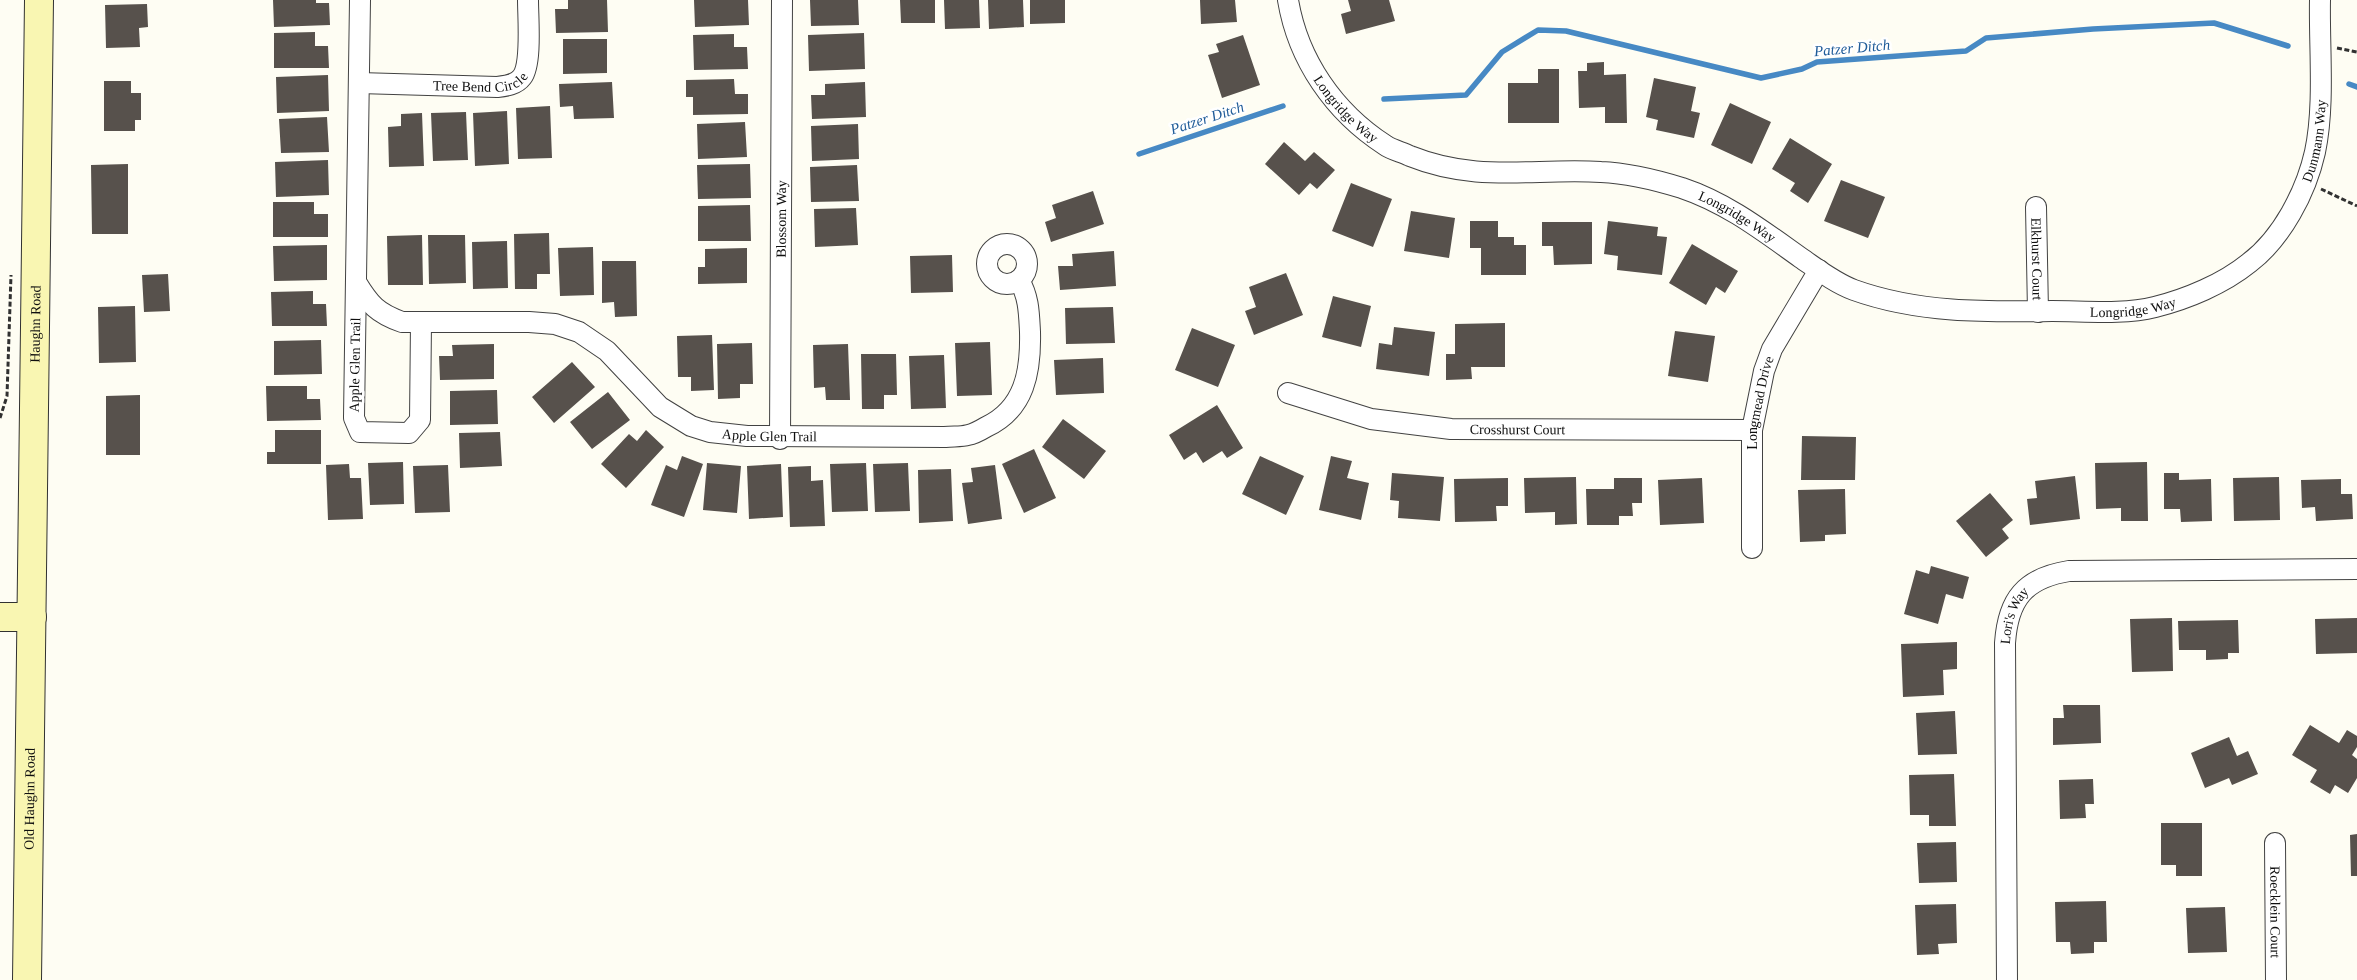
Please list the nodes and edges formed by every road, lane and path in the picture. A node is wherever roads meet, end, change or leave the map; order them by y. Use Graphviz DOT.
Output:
graph roads {
  1 [pos="39,0"];
  2 [pos="360,0"];
  3 [pos="528,0"];
  4 [pos="782,0"];
  5 [pos="1288,0"];
  6 [pos="2320,0"];
  7 [pos="359,83"];
  8 [pos="2305,182"];
  9 [pos="2357,206"];
  10 [pos="2036,207"];
  11 [pos="2250,263"];
  12 [pos="11,269"];
  13 [pos="1819,270"];
  14 [pos="1019,280"];
  15 [pos="356,282"];
  16 [pos="2038,312"];
  17 [pos="421,322"];
  18 [pos="1288,393"];
  19 [pos="0,418"];
  20 [pos="1752,430"];
  21 [pos="780,437"];
  22 [pos="1752,548"];
  23 [pos="2357,569"];
  24 [pos="32,617"];
  25 [pos="0,618"];
  26 [pos="2274,843"];
  27 [pos="27,980"];
  28 [pos="2007,980"];
  29 [pos="2276,980"];
  1 -- 24 [label="street, Haughn Road"];
  2 -- 7 [label="street, Apple Glen Trail"];
  3 -- 7 [label="street, Tree Bend Circle"];
  4 -- 21 [label="street, Blossom Way"];
  5 -- 13 [label="street, Longridge Way"];
  6 -- 8 [label="street, Dunmann Way"];
  7 -- 15 [label="street, Apple Glen Trail"];
  8 -- 9 [label="path"];
  8 -- 11 [label="street, Dunmann Way"];
  10 -- 16 [label="street, Elkhurst Court"];
  11 -- 16 [label="street, Longridge Way"];
  12 -- 19 [label="path"];
  13 -- 16 [label="street, Longridge Way"];
  13 -- 20 [label="street, Longmead Drive"];
  14 -- 21 [label="street, Apple Glen Trail"];
  15 -- 17 [label="street, Apple Glen Trail"];
  15 -- 17 [label="street, Apple Glen Trail"];
  17 -- 21 [label="street, Apple Glen Trail"];
  18 -- 20 [label="street, Crosshurst Court"];
  20 -- 22 [label="street, Longmead Drive"];
  23 -- 28 [label="street, Lori's Way"];
  24 -- 25 [label="street"];
  24 -- 27 [label="street, Old Haughn Road"];
  26 -- 29 [label="street, Roecklein Court"];
}
